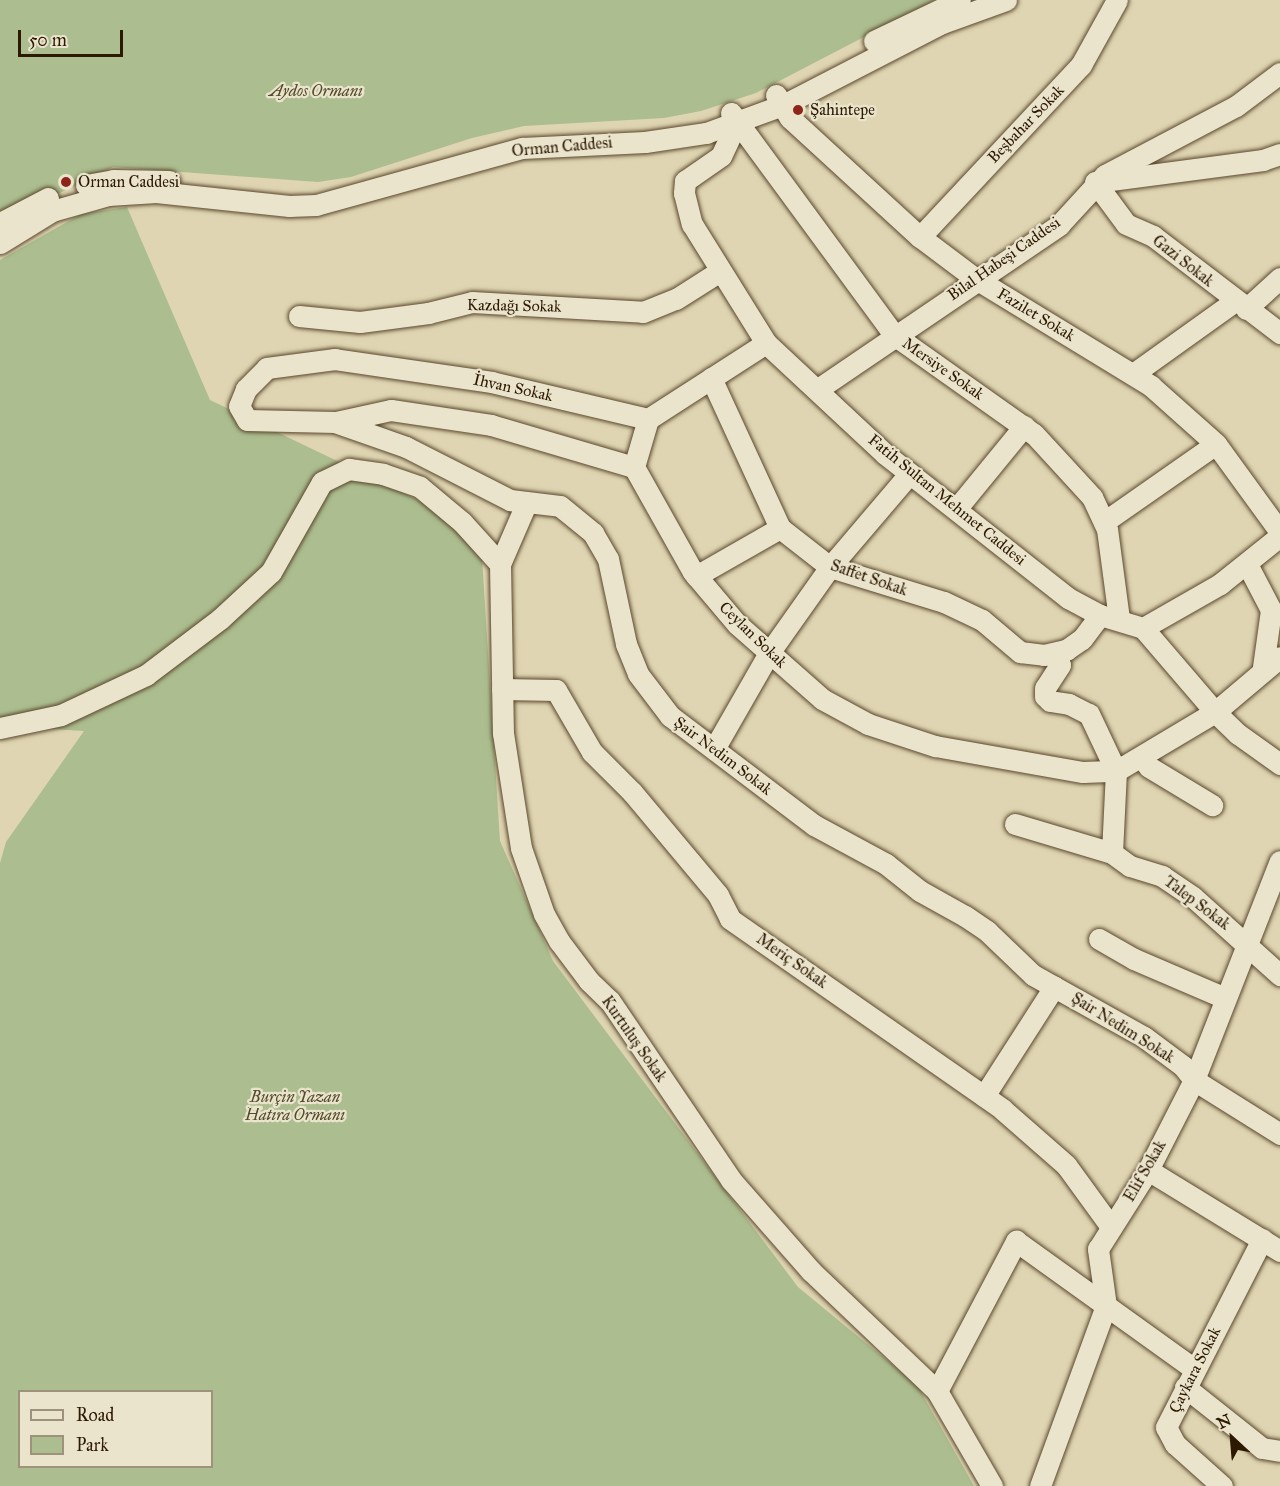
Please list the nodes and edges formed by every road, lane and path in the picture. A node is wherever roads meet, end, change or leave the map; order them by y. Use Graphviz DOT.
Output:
graph roads {
  1 [pos="960,0"];
  2 [pos="1006,0"];
  3 [pos="1117,0"];
  4 [pos="1280,73"];
  5 [pos="779,99"];
  6 [pos="734,118"];
  7 [pos="1280,154"];
  8 [pos="1095,182"];
  9 [pos="0,223"];
  10 [pos="920,237"];
  11 [pos="0,243"];
  12 [pos="720,271"];
  13 [pos="1280,278"];
  14 [pos="976,279"];
  15 [pos="1240,305"];
  16 [pos="299,316"];
  17 [pos="1280,333"];
  18 [pos="894,335"];
  19 [pos="766,344"];
  20 [pos="1133,374"];
  21 [pos="711,378"];
  22 [pos="246,389"];
  23 [pos="818,389"];
  24 [pos="648,419"];
  25 [pos="335,422"];
  26 [pos="1024,426"];
  27 [pos="1216,444"];
  28 [pos="634,467"];
  29 [pos="910,473"];
  30 [pos="526,504"];
  31 [pos="957,508"];
  32 [pos="1104,522"];
  33 [pos="780,528"];
  34 [pos="1280,534"];
  35 [pos="500,564"];
  36 [pos="1247,564"];
  37 [pos="830,567"];
  38 [pos="696,576"];
  39 [pos="1110,617"];
  40 [pos="1143,628"];
  41 [pos="770,653"];
  42 [pos="1055,655"];
  43 [pos="1272,662"];
  44 [pos="502,689"];
  45 [pos="1215,712"];
  46 [pos="0,728"];
  47 [pos="714,749"];
  48 [pos="1142,758"];
  49 [pos="1280,764"];
  50 [pos="1116,771"];
  51 [pos="1212,805"];
  52 [pos="1015,824"];
  53 [pos="1112,854"];
  54 [pos="1277,872"];
  55 [pos="1099,939"];
  56 [pos="1246,941"];
  57 [pos="1280,975"];
  58 [pos="1054,987"];
  59 [pos="1225,998"];
  60 [pos="1194,1080"];
  61 [pos="984,1096"];
  62 [pos="1280,1133"];
  63 [pos="1148,1170"];
  64 [pos="1111,1227"];
  65 [pos="1262,1239"];
  66 [pos="1280,1251"];
  67 [pos="1106,1306"];
  68 [pos="1189,1378"];
  69 [pos="937,1391"];
  70 [pos="1280,1450"];
  71 [pos="1047,1483"];
  72 [pos="992,1486"];
  73 [pos="1222,1486"];
  1 -- 5 [label="street, Orman Caddesi"];
  2 -- 5 [label="street, Orman Caddesi"];
  3 -- 10 [label="street, Beşbahar Sokak"];
  4 -- 8 [label="street, Bilal Habeşi Caddesi"];
  5 -- 6 [label="street, Orman Caddesi"];
  5 -- 10 [label="street, Fazilet Sokak"];
  6 -- 9 [label="street, Orman Caddesi"];
  6 -- 11 [label="street, Orman Caddesi"];
  6 -- 12 [label="street, Fatih Sultan Mehmet Caddesi"];
  6 -- 18 [label="street, Mersiye Sokak"];
  7 -- 8 [label="street"];
  8 -- 14 [label="street, Bilal Habeşi Caddesi"];
  8 -- 15 [label="street, Gazi Sokak"];
  10 -- 14 [label="street, Fazilet Sokak"];
  12 -- 16 [label="street, Kazdağı Sokak"];
  12 -- 19 [label="street, Fatih Sultan Mehmet Caddesi"];
  13 -- 15 [label="street"];
  14 -- 18 [label="street, Bilal Habeşi Caddesi"];
  14 -- 20 [label="street, Fazilet Sokak"];
  15 -- 17 [label="street, Gazi Sokak"];
  15 -- 20 [label="street"];
  18 -- 23 [label="street, Bilal Habeşi Caddesi"];
  18 -- 26 [label="street, Mersiye Sokak"];
  19 -- 21 [label="street"];
  19 -- 23 [label="street, Fatih Sultan Mehmet Caddesi"];
  20 -- 27 [label="street, Fazilet Sokak"];
  21 -- 24 [label="street"];
  21 -- 33 [label="street, Saffet Sokak"];
  22 -- 24 [label="street, İhvan Sokak"];
  22 -- 25 [label="street, Şair Nedim Sokak"];
  23 -- 29 [label="street, Fatih Sultan Mehmet Caddesi"];
  24 -- 28 [label="street"];
  25 -- 28 [label="street"];
  25 -- 30 [label="street, Şair Nedim Sokak"];
  26 -- 31 [label="street"];
  26 -- 32 [label="street, Mersiye Sokak"];
  27 -- 32 [label="street"];
  27 -- 34 [label="street, Fazilet Sokak"];
  28 -- 38 [label="street, Ceylan Sokak"];
  29 -- 31 [label="street, Fatih Sultan Mehmet Caddesi"];
  29 -- 37 [label="street"];
  30 -- 35 [label="street, Kurtuluş Sokak"];
  30 -- 47 [label="street, Şair Nedim Sokak"];
  31 -- 39 [label="street, Fatih Sultan Mehmet Caddesi"];
  32 -- 39 [label="street, Mersiye Sokak"];
  33 -- 37 [label="street, Saffet Sokak"];
  33 -- 38 [label="street"];
  34 -- 36 [label="street"];
  35 -- 44 [label="street, Kurtuluş Sokak"];
  35 -- 46 [label="street"];
  36 -- 40 [label="street"];
  36 -- 43 [label="street"];
  37 -- 41 [label="street"];
  37 -- 42 [label="street, Saffet Sokak"];
  38 -- 41 [label="street, Ceylan Sokak"];
  39 -- 40 [label="street, Fatih Sultan Mehmet Caddesi"];
  39 -- 42 [label="street"];
  40 -- 45 [label="street, Fatih Sultan Mehmet Caddesi"];
  41 -- 47 [label="street"];
  41 -- 50 [label="street, Ceylan Sokak"];
  42 -- 50 [label="street"];
  43 -- 45 [label="street, Ceylan Sokak"];
  44 -- 61 [label="street, Meriç Sokak"];
  44 -- 69 [label="street, Kurtuluş Sokak"];
  45 -- 48 [label="street, Ceylan Sokak"];
  45 -- 49 [label="street, Fatih Sultan Mehmet Caddesi"];
  47 -- 58 [label="street, Şair Nedim Sokak"];
  48 -- 50 [label="street, Ceylan Sokak"];
  48 -- 51 [label="street"];
  50 -- 53 [label="street"];
  52 -- 53 [label="street, Talep Sokak"];
  53 -- 56 [label="street, Talep Sokak"];
  54 -- 56 [label="street, Elif Sokak"];
  55 -- 59 [label="street"];
  56 -- 57 [label="street, Talep Sokak"];
  56 -- 59 [label="street, Elif Sokak"];
  58 -- 60 [label="street, Şair Nedim Sokak"];
  58 -- 61 [label="street"];
  59 -- 60 [label="street, Elif Sokak"];
  60 -- 62 [label="street, Şair Nedim Sokak"];
  60 -- 63 [label="street, Elif Sokak"];
  61 -- 64 [label="street, Meriç Sokak"];
  63 -- 64 [label="street, Elif Sokak"];
  63 -- 65 [label="street"];
  64 -- 67 [label="street, Elif Sokak"];
  65 -- 66 [label="street"];
  65 -- 68 [label="street, Çaykara Sokak"];
  67 -- 68 [label="street"];
  67 -- 69 [label="street"];
  67 -- 71 [label="street, Elif Sokak"];
  68 -- 70 [label="street"];
  68 -- 73 [label="street, Çaykara Sokak"];
  69 -- 72 [label="street, Kurtuluş Sokak"];
}
